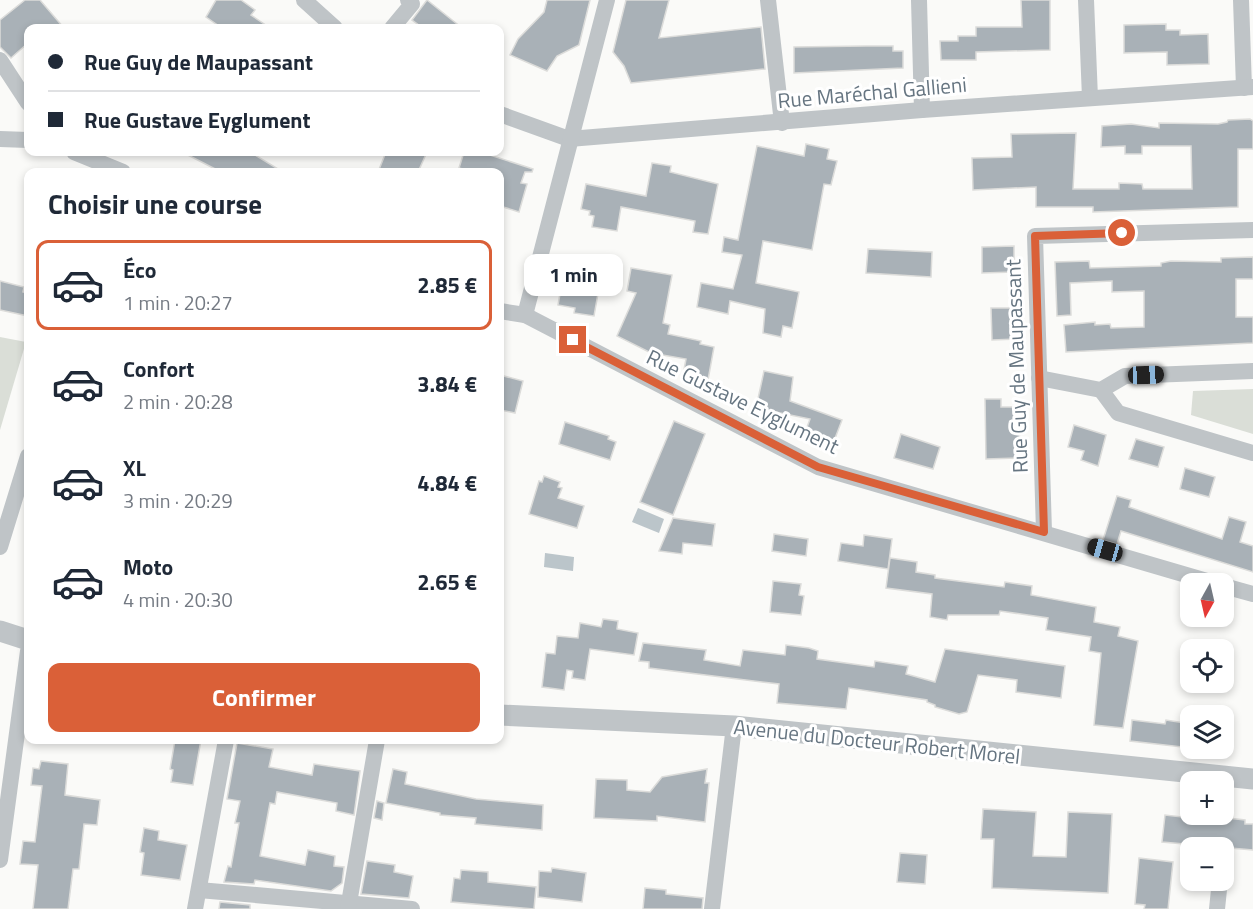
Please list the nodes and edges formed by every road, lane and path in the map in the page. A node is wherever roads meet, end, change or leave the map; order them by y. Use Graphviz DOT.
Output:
graph roads {
  1 [pos="304,0"];
  2 [pos="408,0"];
  3 [pos="607,0"];
  4 [pos="768,0"];
  5 [pos="919,0"];
  6 [pos="1086,0"];
  7 [pos="1241,0"];
  8 [pos="331,24"];
  9 [pos="395,24"];
  10 [pos="0,60"];
  11 [pos="1249,87"];
  12 [pos="24,97"];
  13 [pos="1090,98"];
  14 [pos="922,110"];
  15 [pos="504,115"];
  16 [pos="782,123"];
  17 [pos="0,139"];
  18 [pos="569,139"];
  19 [pos="24,140"];
  20 [pos="84,156"];
  21 [pos="113,168"];
  22 [pos="1253,230"];
  23 [pos="504,311"];
  24 [pos="525,315"];
  25 [pos="1253,370"];
  26 [pos="1039,378"];
  27 [pos="1101,390"];
  28 [pos="1253,453"];
  29 [pos="24,469"];
  30 [pos="1044,532"];
  31 [pos="0,547"];
  32 [pos="1180,573"];
  33 [pos="1234,589"];
  34 [pos="1253,594"];
  35 [pos="0,631"];
  36 [pos="24,639"];
  37 [pos="24,681"];
  38 [pos="504,715"];
  39 [pos="734,726"];
  40 [pos="225,744"];
  41 [pos="376,744"];
  42 [pos="1253,779"];
  43 [pos="0,860"];
  44 [pos="199,890"];
  45 [pos="1219,891"];
  46 [pos="349,906"];
  47 [pos="195,909"];
  48 [pos="412,909"];
  49 [pos="712,909"];
  50 [pos="1217,909"];
  1 -- 8 [label="street"];
  2 -- 9 [label="street"];
  3 -- 18 [label="street"];
  4 -- 16 [label="street"];
  5 -- 14 [label="street"];
  6 -- 13 [label="street"];
  7 -- 11 [label="street"];
  10 -- 12 [label="street"];
  11 -- 13 [label="street, Rue Maréchal Gallieni"];
  13 -- 14 [label="street, Rue Maréchal Gallieni"];
  14 -- 16 [label="street, Rue Maréchal Gallieni"];
  15 -- 18 [label="street, Rue Maréchal Gallieni"];
  16 -- 18 [label="street, Rue Maréchal Gallieni"];
  17 -- 19 [label="street"];
  18 -- 24 [label="street"];
  20 -- 21 [label="street"];
  22 -- 26 [label="street, Rue Guy de Maupassant"];
  23 -- 24 [label="street, Rue Gustave Eyglument"];
  24 -- 30 [label="street, Rue Gustave Eyglument"];
  25 -- 27 [label="street"];
  26 -- 27 [label="street"];
  26 -- 30 [label="street, Rue Guy de Maupassant"];
  27 -- 28 [label="street"];
  29 -- 31 [label="street"];
  30 -- 32 [label="street, Rue Gustave Eyglument"];
  33 -- 34 [label="street"];
  35 -- 36 [label="street"];
  37 -- 43 [label="street"];
  38 -- 39 [label="street, Avenue du Docteur Robert Morel"];
  39 -- 42 [label="street, Avenue du Docteur Robert Morel"];
  39 -- 49 [label="street"];
  40 -- 44 [label="street"];
  41 -- 46 [label="street"];
  44 -- 46 [label="street"];
  44 -- 47 [label="street"];
  45 -- 50 [label="street"];
  46 -- 48 [label="street"];
}
